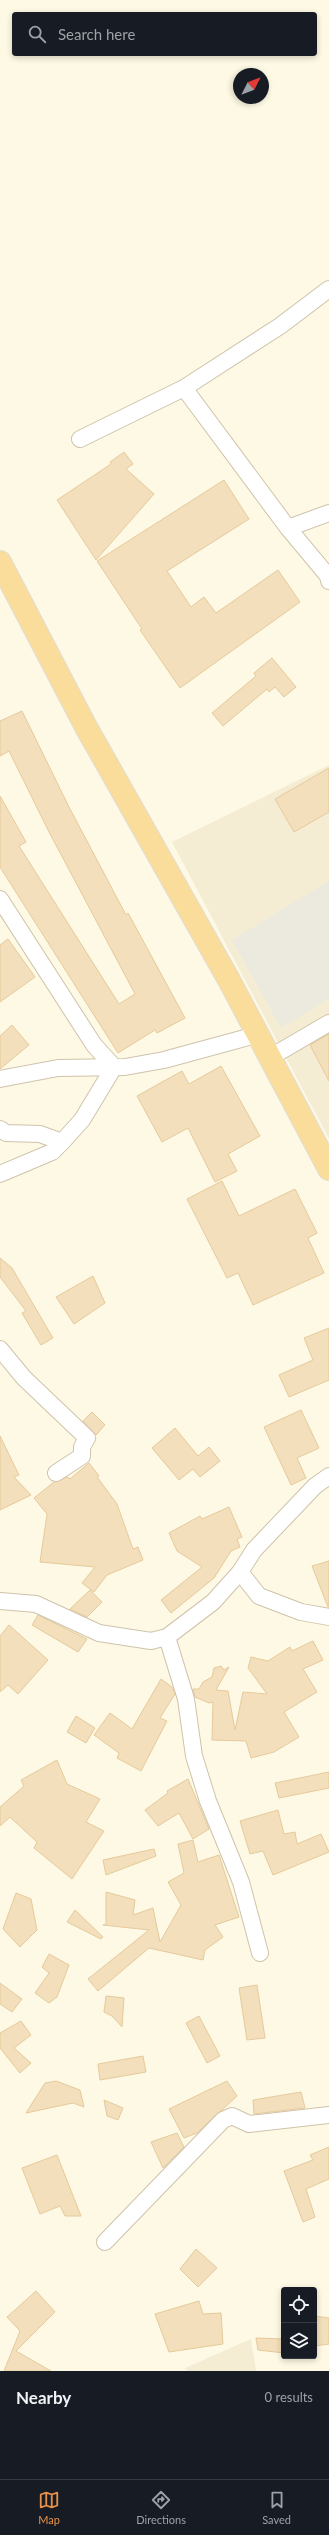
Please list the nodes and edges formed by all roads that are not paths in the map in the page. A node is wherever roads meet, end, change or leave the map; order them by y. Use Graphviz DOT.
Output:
graph roads {
  1 [pos="329,289"];
  2 [pos="184,388"];
  3 [pos="80,439"];
  4 [pos="329,513"];
  5 [pos="288,528"];
  6 [pos="0,562"];
  7 [pos="329,581"];
  8 [pos="0,899"];
  9 [pos="329,1023"];
  10 [pos="256,1035"];
  11 [pos="269,1058"];
  12 [pos="114,1067"];
  13 [pos="0,1079"];
  14 [pos="0,1129"];
  15 [pos="62,1142"];
  16 [pos="329,1169"];
  17 [pos="0,1174"];
  18 [pos="0,1349"];
  19 [pos="56,1473"];
  20 [pos="329,1476"];
  21 [pos="240,1572"];
  22 [pos="0,1601"];
  23 [pos="329,1617"];
  24 [pos="167,1637"];
  25 [pos="260,1953"];
  26 [pos="329,2115"];
  27 [pos="105,2242"];
  1 -- 2 [label="street"];
  2 -- 3 [label="street"];
  2 -- 5 [label="street"];
  4 -- 5 [label="street"];
  5 -- 7 [label="street"];
  6 -- 10 [label="highway"];
  8 -- 12 [label="street"];
  9 -- 11 [label="street"];
  10 -- 11 [label="highway"];
  10 -- 12 [label="street"];
  11 -- 16 [label="highway"];
  12 -- 13 [label="street"];
  12 -- 15 [label="street"];
  14 -- 15 [label="street"];
  15 -- 17 [label="street"];
  18 -- 19 [label="street"];
  20 -- 21 [label="street"];
  21 -- 23 [label="street"];
  21 -- 24 [label="street"];
  22 -- 24 [label="street"];
  24 -- 25 [label="street"];
  26 -- 27 [label="street"];
}
